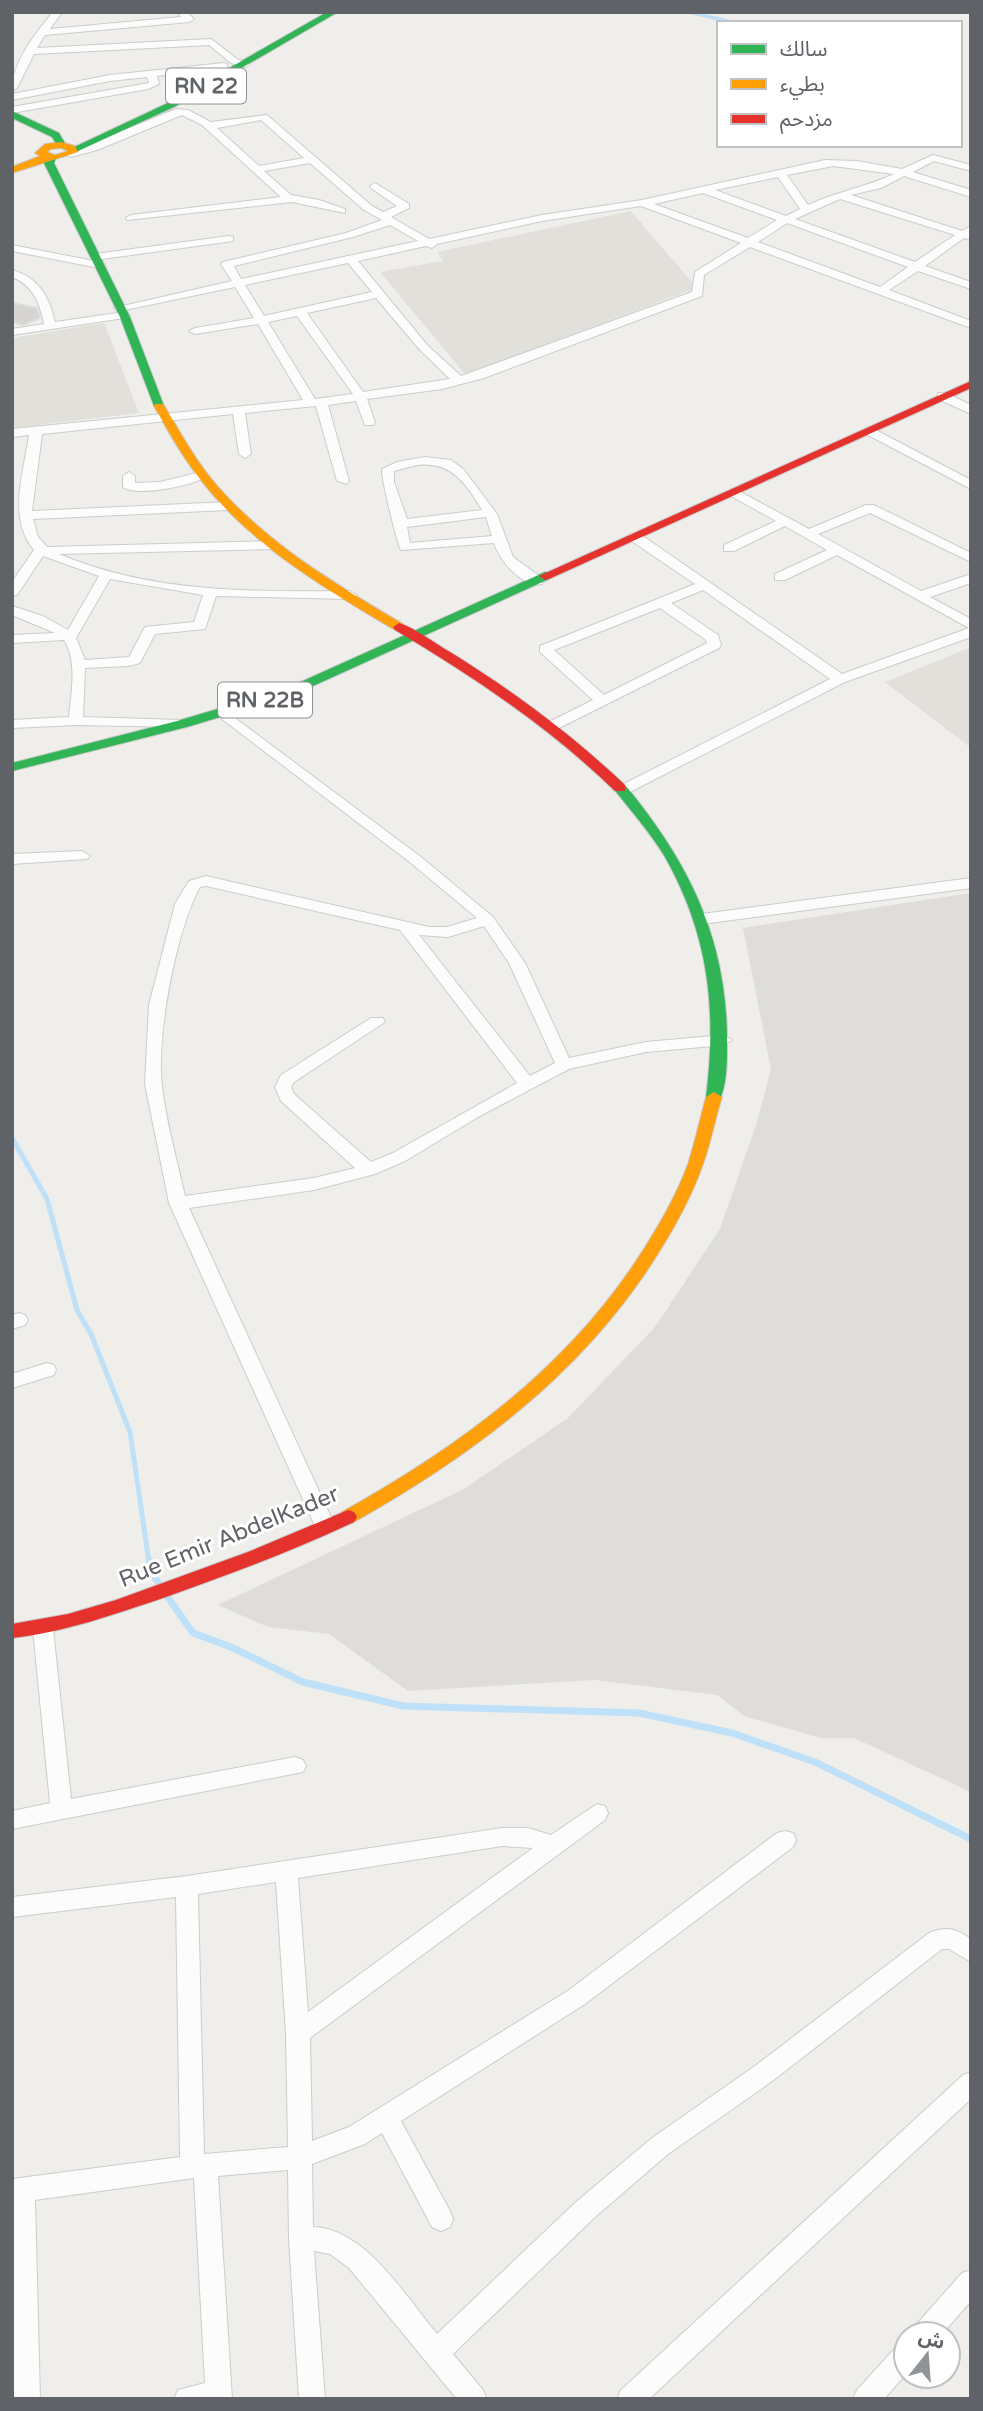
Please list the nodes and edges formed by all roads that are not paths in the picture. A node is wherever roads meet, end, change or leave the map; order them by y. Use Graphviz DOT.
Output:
graph roads {
  1 [pos="58,12"];
  2 [pos="181,12"];
  3 [pos="334,12"];
  4 [pos="312,18"];
  5 [pos="133,22"];
  6 [pos="43,32"];
  7 [pos="118,47"];
  8 [pos="31,51"];
  9 [pos="234,64"];
  10 [pos="112,70"];
  11 [pos="151,73"];
  12 [pos="12,88"];
  13 [pos="12,97"];
  14 [pos="12,112"];
  15 [pos="208,126"];
  16 [pos="57,150"];
  17 [pos="313,159"];
  18 [pos="12,168"];
  19 [pos="971,168"];
  20 [pos="257,169"];
  21 [pos="902,172"];
  22 [pos="781,173"];
  23 [pos="375,186"];
  24 [pos="704,190"];
  25 [pos="971,194"];
  26 [pos="839,195"];
  27 [pos="291,199"];
  28 [pos="642,202"];
  29 [pos="804,209"];
  30 [pos="341,211"];
  31 [pos="131,218"];
  32 [pos="385,220"];
  33 [pos="785,220"];
  34 [pos="968,234"];
  35 [pos="229,239"];
  36 [pos="746,243"];
  37 [pos="434,246"];
  38 [pos="12,248"];
  39 [pos="97,261"];
  40 [pos="355,264"];
  41 [pos="918,267"];
  42 [pos="12,273"];
  43 [pos="971,286"];
  44 [pos="240,287"];
  45 [pos="881,291"];
  46 [pos="378,294"];
  47 [pos="299,310"];
  48 [pos="122,312"];
  49 [pos="262,320"];
  50 [pos="971,325"];
  51 [pos="50,327"];
  52 [pos="195,331"];
  53 [pos="12,332"];
  54 [pos="459,381"];
  55 [pos="971,384"];
  56 [pos="360,397"];
  57 [pos="942,397"];
  58 [pos="316,403"];
  59 [pos="971,410"];
  60 [pos="237,411"];
  61 [pos="166,419"];
  62 [pos="369,422"];
  63 [pos="870,431"];
  64 [pos="36,432"];
  65 [pos="12,433"];
  66 [pos="245,454"];
  67 [pos="129,476"];
  68 [pos="201,476"];
  69 [pos="343,481"];
  70 [pos="971,485"];
  71 [pos="735,493"];
  72 [pos="228,506"];
  73 [pos="490,513"];
  74 [pos="26,515"];
  75 [pos="786,521"];
  76 [pos="401,524"];
  77 [pos="808,534"];
  78 [pos="635,537"];
  79 [pos="501,539"];
  80 [pos="275,545"];
  81 [pos="729,548"];
  82 [pos="837,550"];
  83 [pos="40,551"];
  84 [pos="971,558"];
  85 [pos="106,575"];
  86 [pos="780,577"];
  87 [pos="971,578"];
  88 [pos="537,581"];
  89 [pos="705,585"];
  90 [pos="12,592"];
  91 [pos="210,593"];
  92 [pos="350,595"];
  93 [pos="920,596"];
  94 [pos="661,601"];
  95 [pos="12,610"];
  96 [pos="971,625"];
  97 [pos="971,632"];
  98 [pos="417,635"];
  99 [pos="71,636"];
  100 [pos="12,639"];
  101 [pos="79,664"];
  102 [pos="840,679"];
  103 [pos="603,701"];
  104 [pos="223,713"];
  105 [pos="76,721"];
  106 [pos="12,724"];
  107 [pos="182,724"];
  108 [pos="552,726"];
  109 [pos="12,767"];
  110 [pos="623,790"];
  111 [pos="82,856"];
  112 [pos="12,859"];
  113 [pos="971,883"];
  114 [pos="702,919"];
  115 [pos="488,920"];
  116 [pos="406,928"];
  117 [pos="377,1022"];
  118 [pos="724,1040"];
  119 [pos="564,1065"];
  120 [pos="526,1083"];
  121 [pos="369,1170"];
  122 [pos="178,1203"];
  123 [pos="47,1370"];
  124 [pos="12,1381"];
  125 [pos="325,1526"];
  126 [pos="43,1629"];
  127 [pos="12,1631"];
  128 [pos="295,1766"];
  129 [pos="62,1812"];
  130 [pos="597,1813"];
  131 [pos="12,1821"];
  132 [pos="785,1840"];
  133 [pos="553,1845"];
  134 [pos="286,1870"];
  135 [pos="187,1886"];
  136 [pos="12,1907"];
  137 [pos="971,1952"];
  138 [pos="298,2032"];
  139 [pos="971,2083"];
  140 [pos="387,2119"];
  141 [pos="300,2157"];
  142 [pos="198,2166"];
  143 [pos="17,2191"];
  144 [pos="441,2219"];
  145 [pos="301,2240"];
  146 [pos="971,2282"];
  147 [pos="937,2320"];
  148 [pos="436,2352"];
  149 [pos="892,2370"];
  150 [pos="219,2396"];
  151 [pos="27,2399"];
  152 [pos="187,2399"];
  153 [pos="312,2399"];
  154 [pos="474,2399"];
  155 [pos="630,2399"];
  156 [pos="866,2399"];
  1 -- 6 [label="street"];
  2 -- 5 [label="street"];
  3 -- 4 [label="main road, RN 22"];
  4 -- 9 [label="main road, RN 22"];
  5 -- 6 [label="street"];
  5 -- 7 [label="street"];
  6 -- 8 [label="street"];
  7 -- 8 [label="street"];
  7 -- 9 [label="street"];
  7 -- 10 [label="street"];
  8 -- 12 [label="street"];
  9 -- 11 [label="street"];
  9 -- 16 [label="main road, RN 22"];
  10 -- 11 [label="street"];
  10 -- 13 [label="street"];
  11 -- 14 [label="street"];
  14 -- 16 [label="main road"];
  15 -- 16 [label="street"];
  15 -- 17 [label="street"];
  15 -- 20 [label="street"];
  16 -- 18 [label="main road, RN 22"];
  16 -- 39 [label="main road, Rue Emir AbdelKader"];
  17 -- 20 [label="street"];
  17 -- 32 [label="street"];
  19 -- 21 [label="street"];
  20 -- 27 [label="street"];
  21 -- 22 [label="street"];
  21 -- 25 [label="street"];
  21 -- 26 [label="street"];
  22 -- 24 [label="street"];
  22 -- 29 [label="street"];
  23 -- 32 [label="street"];
  24 -- 28 [label="street"];
  24 -- 33 [label="street"];
  26 -- 29 [label="street"];
  26 -- 34 [label="street"];
  27 -- 30 [label="street"];
  27 -- 31 [label="street"];
  28 -- 36 [label="street"];
  28 -- 37 [label="street"];
  29 -- 33 [label="street"];
  32 -- 37 [label="street"];
  32 -- 44 [label="street"];
  33 -- 36 [label="street"];
  33 -- 41 [label="street"];
  34 -- 41 [label="street"];
  35 -- 39 [label="street"];
  36 -- 45 [label="street"];
  36 -- 54 [label="street"];
  37 -- 40 [label="street"];
  38 -- 39 [label="street"];
  39 -- 48 [label="main road, Rue Emir AbdelKader"];
  40 -- 44 [label="street"];
  40 -- 46 [label="street"];
  41 -- 43 [label="street"];
  41 -- 45 [label="street"];
  42 -- 51 [label="street"];
  44 -- 48 [label="street"];
  44 -- 49 [label="street"];
  45 -- 50 [label="street"];
  46 -- 47 [label="street"];
  46 -- 54 [label="street"];
  47 -- 49 [label="street"];
  47 -- 56 [label="street"];
  48 -- 51 [label="street"];
  48 -- 61 [label="main road, Rue Emir AbdelKader"];
  49 -- 52 [label="street"];
  49 -- 58 [label="street"];
  51 -- 53 [label="street"];
  54 -- 56 [label="street"];
  55 -- 57 [label="main road, RN 22B"];
  56 -- 58 [label="street"];
  56 -- 62 [label="street"];
  57 -- 59 [label="street"];
  57 -- 63 [label="main road, RN 22B"];
  58 -- 60 [label="street"];
  58 -- 69 [label="street"];
  60 -- 61 [label="street"];
  60 -- 66 [label="street"];
  61 -- 64 [label="street"];
  61 -- 68 [label="main road, Rue Emir AbdelKader"];
  63 -- 70 [label="street"];
  63 -- 71 [label="main road, RN 22B"];
  64 -- 65 [label="street"];
  64 -- 74 [label="street"];
  67 -- 68 [label="street"];
  68 -- 72 [label="main road, Rue Emir AbdelKader"];
  71 -- 75 [label="street"];
  71 -- 78 [label="main road, RN 22B"];
  72 -- 74 [label="street"];
  72 -- 80 [label="main road, Rue Emir AbdelKader"];
  73 -- 76 [label="street"];
  73 -- 76 [label="street"];
  73 -- 79 [label="street"];
  74 -- 83 [label="street"];
  75 -- 77 [label="street"];
  75 -- 81 [label="street"];
  76 -- 79 [label="street"];
  77 -- 82 [label="street"];
  77 -- 84 [label="street"];
  78 -- 88 [label="main road, RN 22B"];
  78 -- 89 [label="street"];
  79 -- 88 [label="street"];
  80 -- 83 [label="street"];
  80 -- 92 [label="main road, Rue Emir AbdelKader"];
  82 -- 86 [label="street"];
  82 -- 93 [label="street"];
  83 -- 85 [label="street"];
  83 -- 90 [label="street"];
  85 -- 91 [label="street"];
  85 -- 99 [label="street"];
  87 -- 93 [label="street"];
  88 -- 98 [label="main road, RN 22B"];
  89 -- 94 [label="street"];
  89 -- 102 [label="street"];
  91 -- 92 [label="street"];
  91 -- 101 [label="street"];
  92 -- 98 [label="main road, Rue Emir AbdelKader"];
  93 -- 96 [label="street"];
  94 -- 103 [label="street"];
  94 -- 103 [label="street"];
  95 -- 99 [label="street"];
  97 -- 102 [label="street"];
  98 -- 104 [label="main road, RN 22B"];
  98 -- 108 [label="main road, Rue Emir AbdelKader"];
  99 -- 100 [label="street"];
  99 -- 101 [label="street"];
  101 -- 105 [label="street"];
  102 -- 110 [label="street"];
  103 -- 108 [label="street"];
  104 -- 107 [label="main road, RN 22B"];
  104 -- 115 [label="street"];
  105 -- 106 [label="street"];
  105 -- 107 [label="street"];
  107 -- 109 [label="main road, RN 22B"];
  108 -- 110 [label="main road, Rue Emir AbdelKader"];
  110 -- 114 [label="main road, Rue Emir AbdelKader"];
  111 -- 112 [label="street"];
  113 -- 114 [label="street"];
  114 -- 118 [label="main road, Rue Emir AbdelKader"];
  115 -- 116 [label="street"];
  115 -- 119 [label="street"];
  116 -- 120 [label="street"];
  116 -- 122 [label="street"];
  117 -- 121 [label="street"];
  118 -- 119 [label="street"];
  118 -- 125 [label="main road, Rue Emir AbdelKader"];
  119 -- 120 [label="street"];
  120 -- 121 [label="street"];
  121 -- 122 [label="street"];
  122 -- 125 [label="street"];
  123 -- 124 [label="street"];
  125 -- 126 [label="main road, Rue Emir AbdelKader"];
  126 -- 127 [label="main road, Rue Emir AbdelKader"];
  126 -- 129 [label="street"];
  128 -- 129 [label="street"];
  129 -- 131 [label="street"];
  130 -- 133 [label="street"];
  132 -- 140 [label="street"];
  133 -- 134 [label="street"];
  133 -- 138 [label="street"];
  134 -- 135 [label="street"];
  134 -- 138 [label="street"];
  135 -- 136 [label="street"];
  135 -- 142 [label="street"];
  137 -- 148 [label="street"];
  138 -- 141 [label="street"];
  139 -- 155 [label="street"];
  140 -- 141 [label="street"];
  140 -- 144 [label="street"];
  141 -- 142 [label="street"];
  141 -- 145 [label="street"];
  142 -- 143 [label="street"];
  142 -- 150 [label="street"];
  143 -- 151 [label="street"];
  145 -- 148 [label="street"];
  145 -- 153 [label="street"];
  146 -- 147 [label="street"];
  148 -- 154 [label="street"];
  149 -- 156 [label="street"];
  150 -- 152 [label="street"];
}
